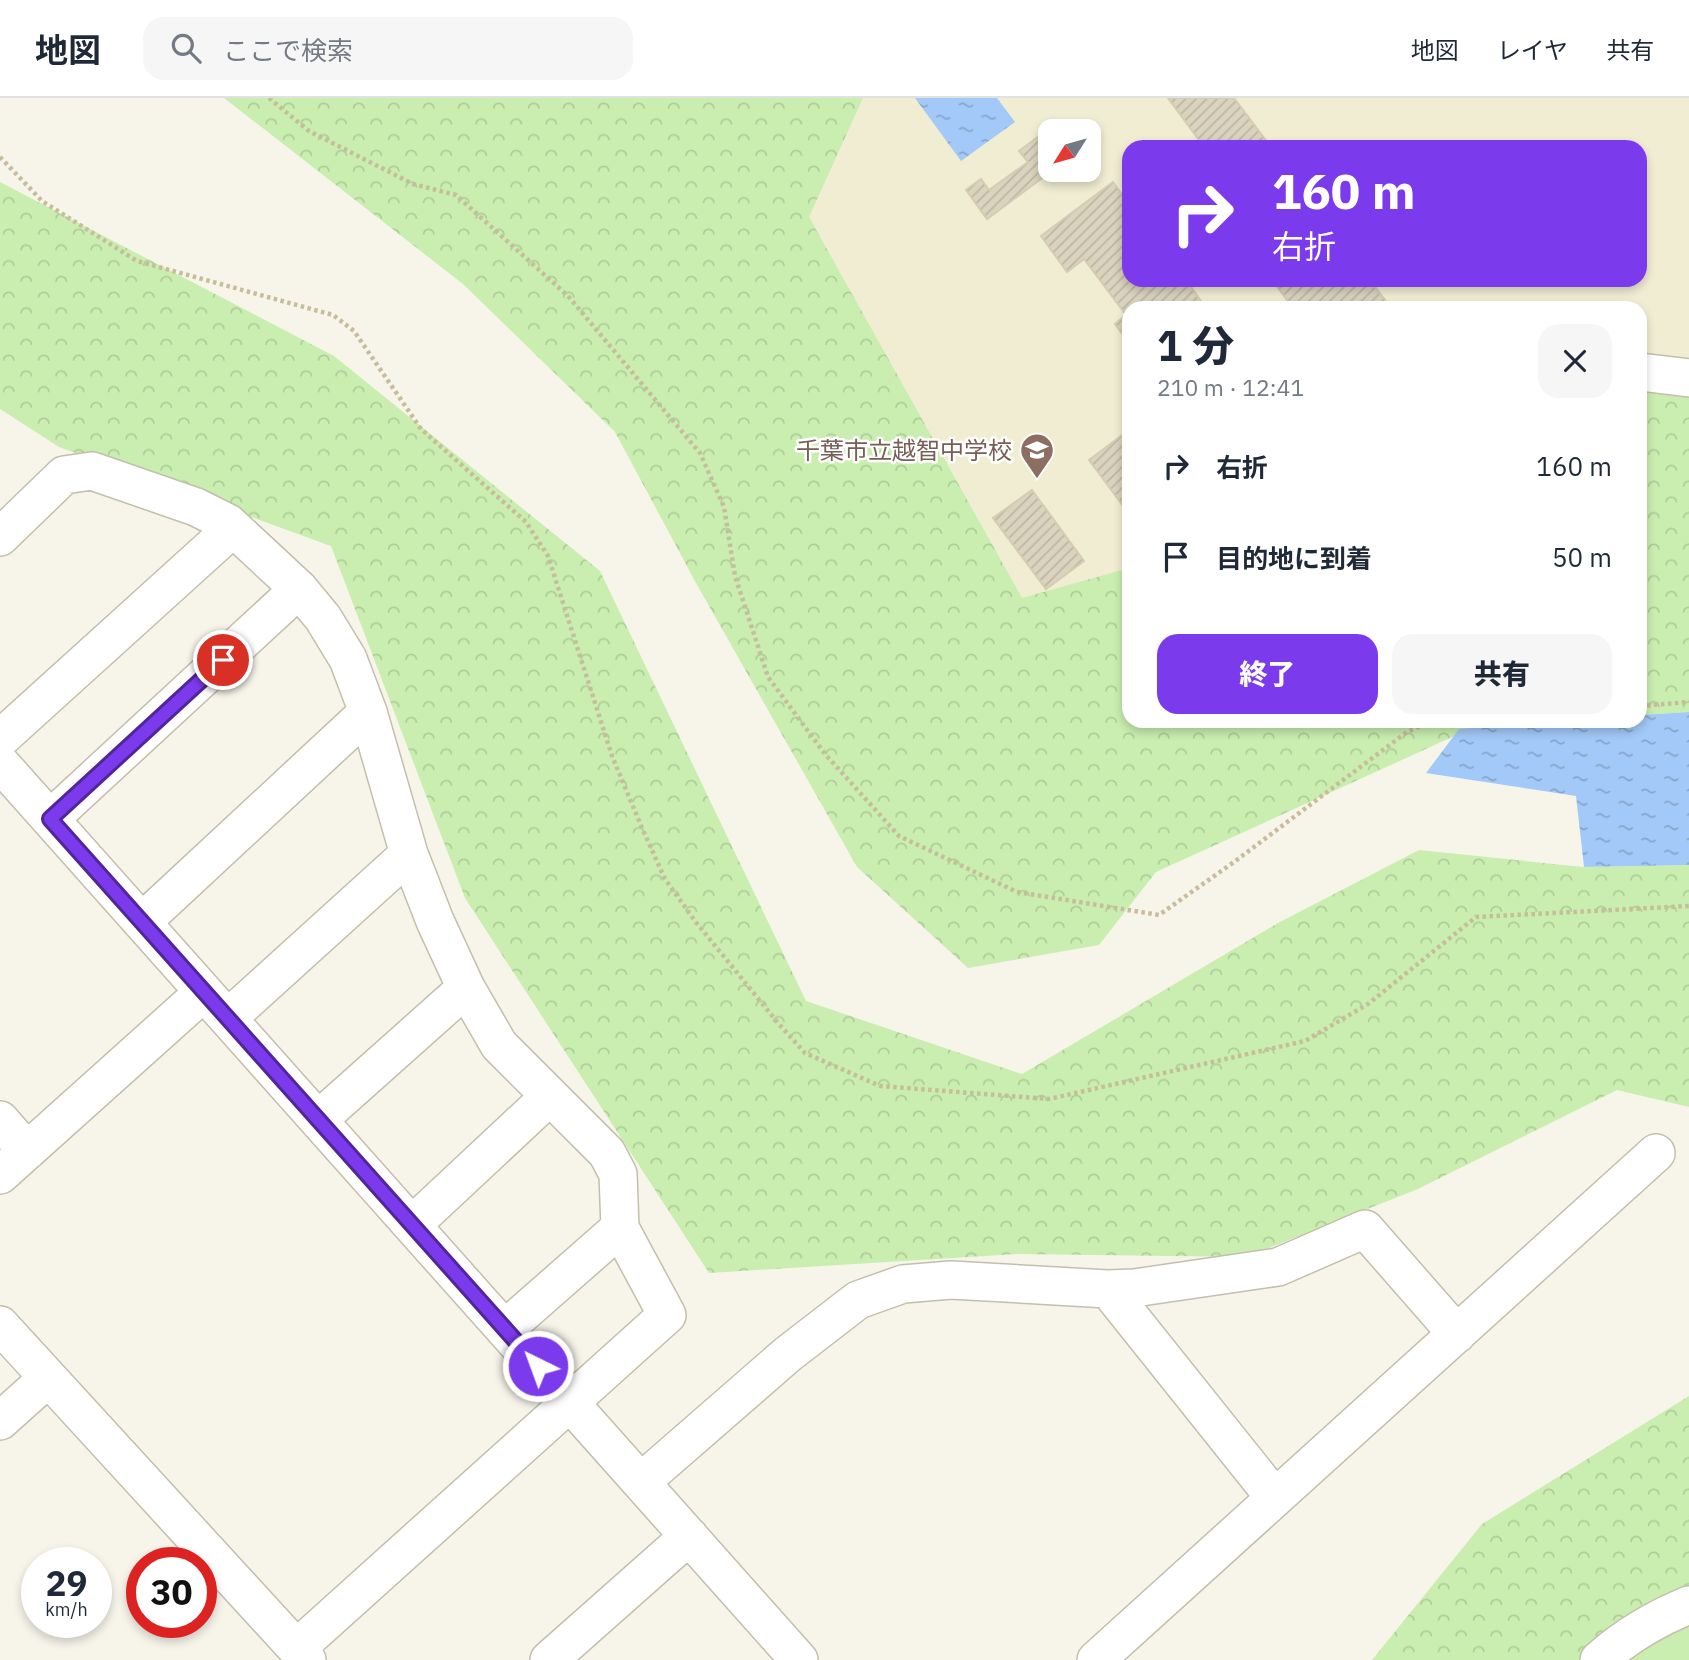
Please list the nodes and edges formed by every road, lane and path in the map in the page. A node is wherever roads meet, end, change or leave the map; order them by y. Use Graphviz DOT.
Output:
graph roads {
  1 [pos="269,98"];
  2 [pos="0,157"];
  3 [pos="1647,373"];
  4 [pos="1689,378"];
  5 [pos="233,528"];
  6 [pos="0,537"];
  7 [pos="299,589"];
  8 [pos="1689,702"];
  9 [pos="1647,705"];
  10 [pos="368,712"];
  11 [pos="1416,728"];
  12 [pos="0,739"];
  13 [pos="0,763"];
  14 [pos="50,819"];
  15 [pos="409,853"];
  16 [pos="1689,906"];
  17 [pos="142,922"];
  18 [pos="466,988"];
  19 [pos="204,992"];
  20 [pos="228,1018"];
  21 [pos="550,1096"];
  22 [pos="0,1120"];
  23 [pos="318,1120"];
  24 [pos="27,1151"];
  25 [pos="1656,1153"];
  26 [pos="0,1175"];
  27 [pos="412,1225"];
  28 [pos="620,1228"];
  29 [pos="1108,1289"];
  30 [pos="0,1325"];
  31 [pos="505,1329"];
  32 [pos="1457,1334"];
  33 [pos="48,1378"];
  34 [pos="570,1403"];
  35 [pos="0,1421"];
  36 [pos="641,1482"];
  37 [pos="1275,1498"];
  38 [pos="689,1536"];
  39 [pos="1689,1605"];
  40 [pos="299,1655"];
  41 [pos="549,1660"];
  42 [pos="799,1660"];
  43 [pos="1096,1660"];
  44 [pos="1599,1660"];
  1 -- 11 [label="path"];
  2 -- 16 [label="path"];
  3 -- 4 [label="street"];
  5 -- 6 [label="street"];
  5 -- 7 [label="street"];
  5 -- 12 [label="street"];
  7 -- 10 [label="street"];
  7 -- 14 [label="street"];
  8 -- 9 [label="path"];
  10 -- 15 [label="street"];
  10 -- 17 [label="street"];
  13 -- 14 [label="street"];
  14 -- 17 [label="street"];
  15 -- 18 [label="street"];
  15 -- 20 [label="street"];
  17 -- 19 [label="street"];
  18 -- 21 [label="street"];
  18 -- 23 [label="street"];
  19 -- 20 [label="street"];
  19 -- 24 [label="street"];
  20 -- 23 [label="street"];
  21 -- 27 [label="street"];
  21 -- 28 [label="street"];
  22 -- 24 [label="street"];
  23 -- 27 [label="street"];
  24 -- 26 [label="street"];
  25 -- 32 [label="street"];
  27 -- 31 [label="street"];
  28 -- 31 [label="street"];
  28 -- 34 [label="street"];
  29 -- 32 [label="street"];
  29 -- 36 [label="street"];
  29 -- 37 [label="street"];
  30 -- 33 [label="street"];
  31 -- 34 [label="street"];
  32 -- 37 [label="street"];
  33 -- 35 [label="street"];
  33 -- 40 [label="street"];
  34 -- 36 [label="street"];
  34 -- 40 [label="street"];
  36 -- 38 [label="street"];
  37 -- 43 [label="street"];
  38 -- 41 [label="street"];
  38 -- 42 [label="street"];
  39 -- 44 [label="street"];
}
